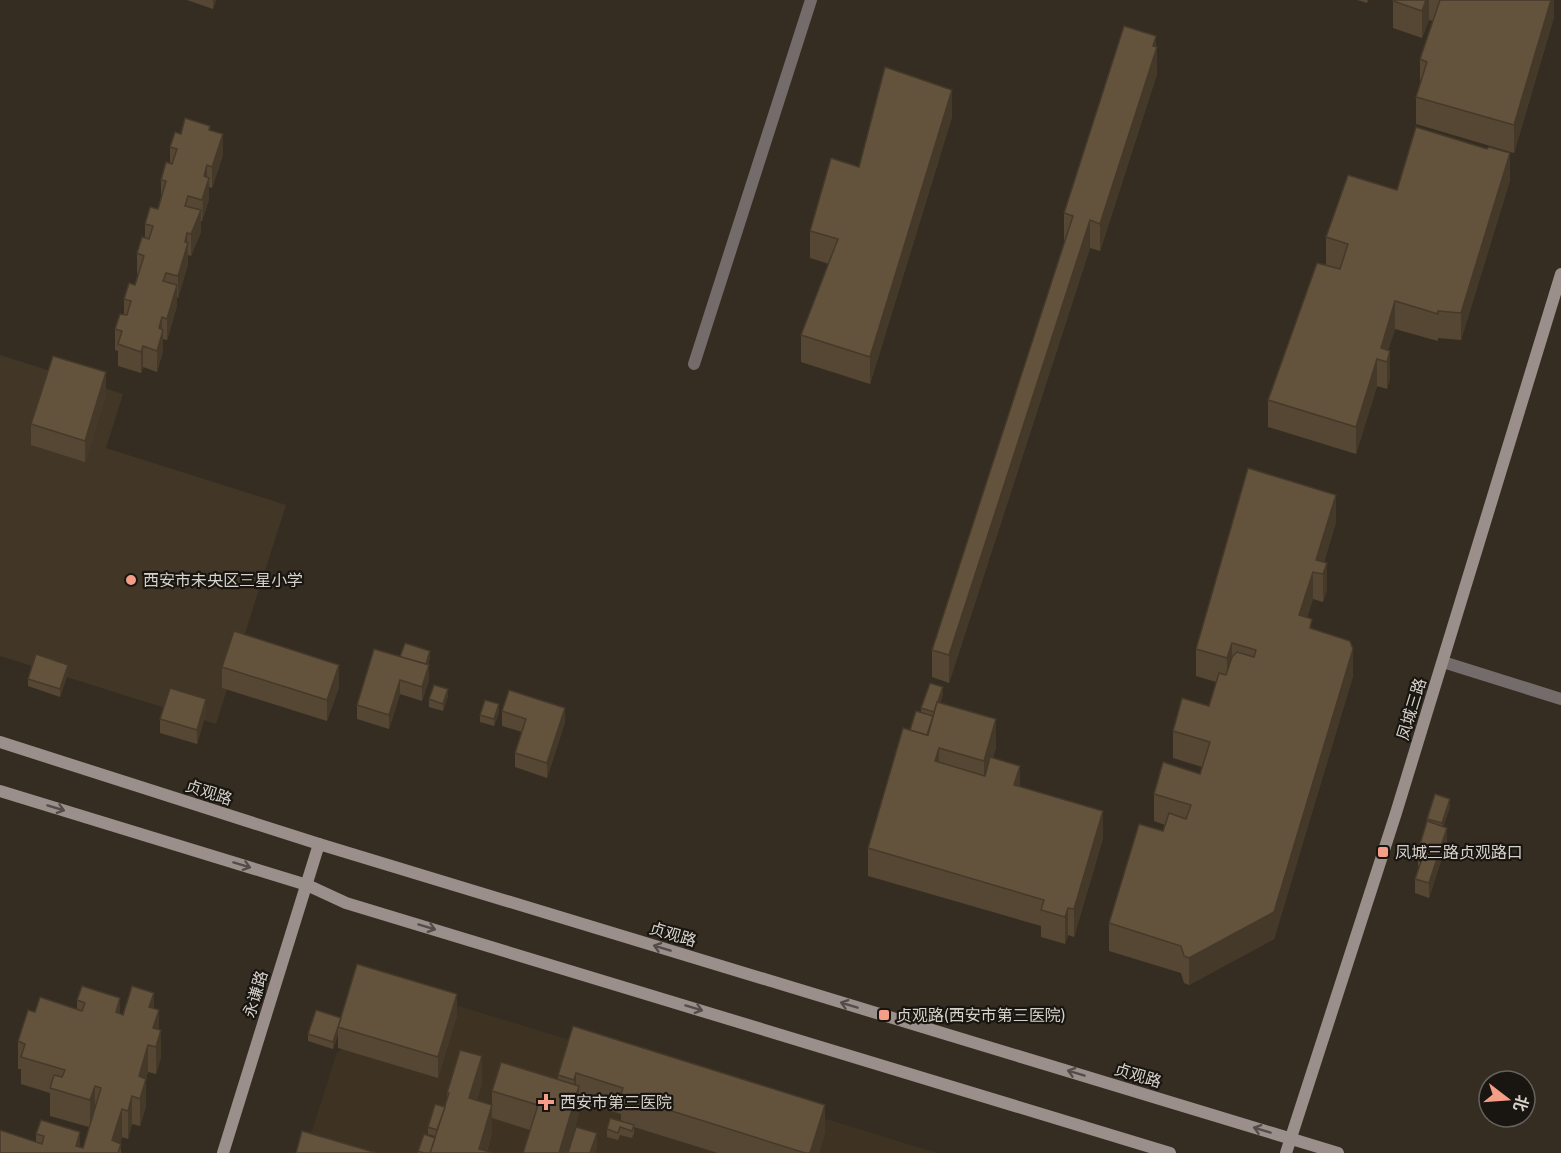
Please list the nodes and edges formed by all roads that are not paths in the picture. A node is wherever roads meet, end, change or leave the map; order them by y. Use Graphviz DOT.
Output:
graph roads {
  1 [pos="811,0"];
  2 [pos="1561,274"];
  3 [pos="693,364"];
  4 [pos="1443,662"];
  5 [pos="1561,699"];
  6 [pos="0,742"];
  7 [pos="0,791"];
  8 [pos="319,844"];
  9 [pos="307,885"];
  10 [pos="1291,1138"];
  11 [pos="223,1153"];
  12 [pos="1170,1153"];
  13 [pos="1286,1153"];
  14 [pos="1338,1153"];
  1 -- 3 [label="street"];
  2 -- 4 [label="main road, 凤城三路"];
  4 -- 5 [label="street"];
  4 -- 10 [label="main road, 凤城三路"];
  6 -- 8 [label="main road, 贞观路"];
  7 -- 9 [label="main road, one-way"];
  8 -- 9 [label="main road, 永谦路"];
  10 -- 8 [label="main road, 贞观路, one-way"];
  9 -- 11 [label="main road, 永谦路"];
  9 -- 12 [label="main road, one-way"];
  10 -- 13 [label="main road, 凤城三路"];
  10 -- 14 [label="main road, 贞观路"];
}
